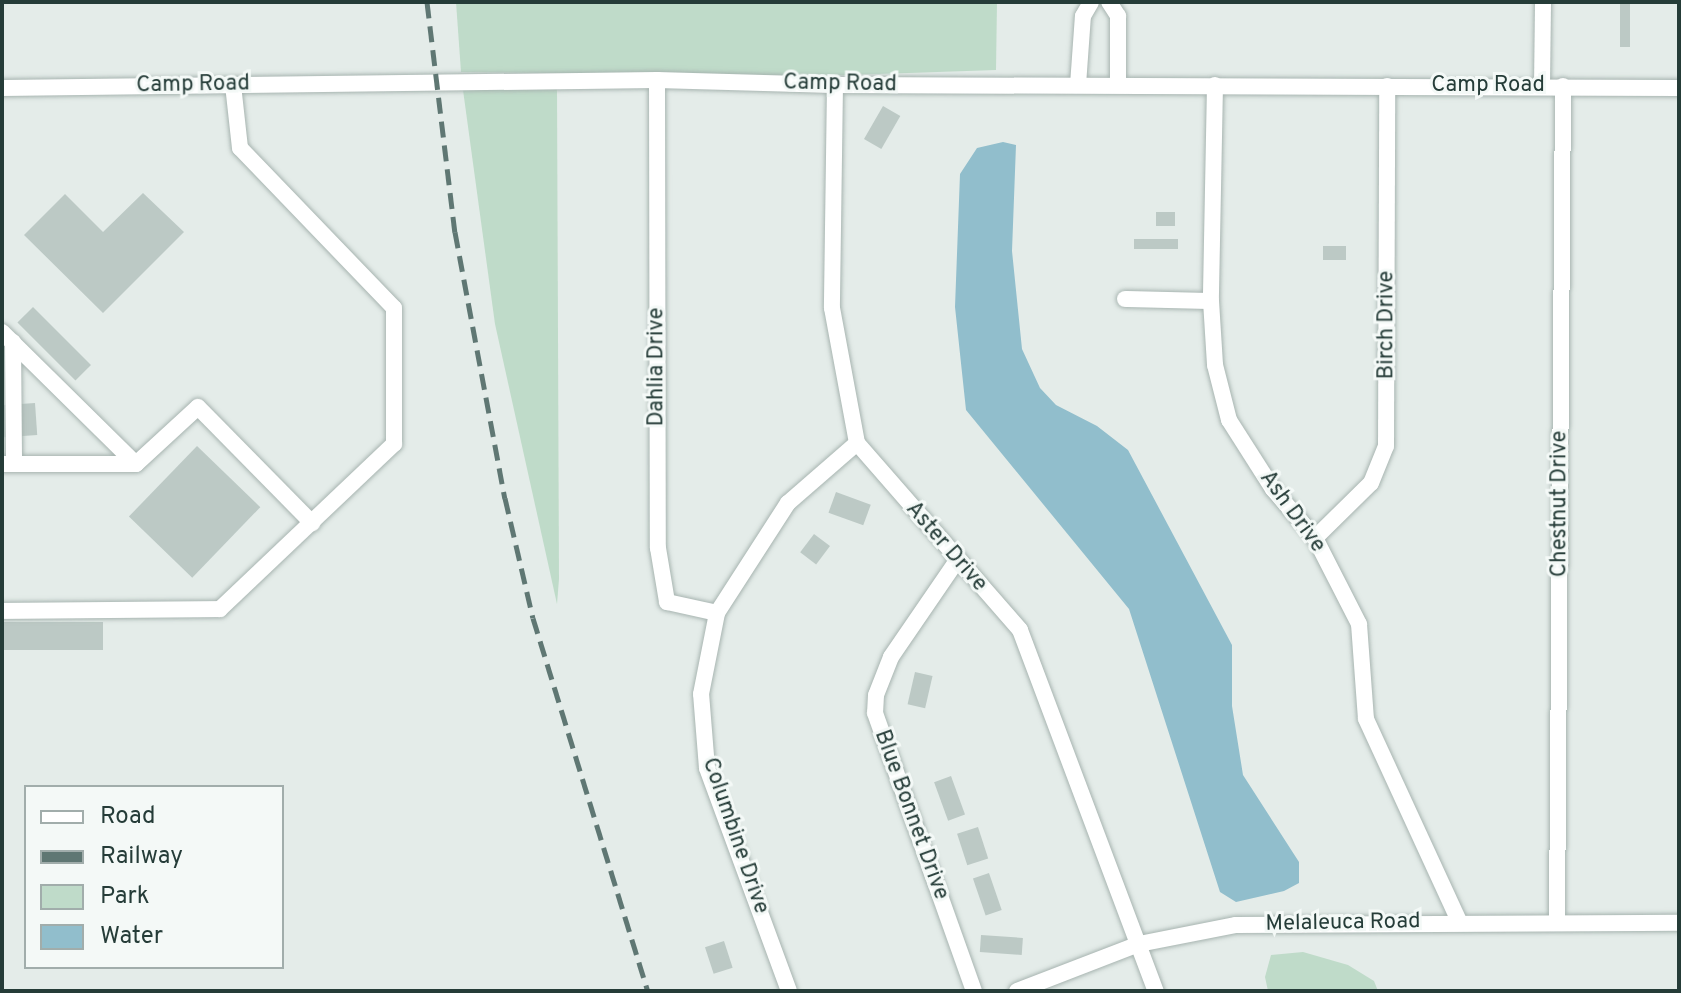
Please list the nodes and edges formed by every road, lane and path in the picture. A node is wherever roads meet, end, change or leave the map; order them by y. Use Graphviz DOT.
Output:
graph roads {
  1 [pos="1091,2"];
  2 [pos="1109,2"];
  3 [pos="1543,2"];
  4 [pos="657,80"];
  5 [pos="233,85"];
  6 [pos="835,85"];
  7 [pos="1078,85"];
  8 [pos="1118,85"];
  9 [pos="1215,85"];
  10 [pos="1387,86"];
  11 [pos="1542,86"];
  12 [pos="1563,86"];
  13 [pos="2,88"];
  14 [pos="1679,88"];
  15 [pos="1125,299"];
  16 [pos="1211,301"];
  17 [pos="7,337"];
  18 [pos="857,443"];
  19 [pos="8,464"];
  20 [pos="136,464"];
  21 [pos="312,523"];
  22 [pos="1315,538"];
  23 [pos="956,562"];
  24 [pos="2,611"];
  25 [pos="717,613"];
  26 [pos="1459,921"];
  27 [pos="1557,921"];
  28 [pos="1679,923"];
  29 [pos="1139,944"];
  30 [pos="789,991"];
  31 [pos="974,991"];
  32 [pos="1017,991"];
  33 [pos="1156,991"];
  1 -- 7 [label="street"];
  2 -- 8 [label="street"];
  3 -- 11 [label="street"];
  4 -- 5 [label="street, Camp Road"];
  4 -- 6 [label="street, Camp Road"];
  4 -- 25 [label="street, Dahlia Drive"];
  5 -- 13 [label="street, Camp Road"];
  5 -- 21 [label="street"];
  6 -- 7 [label="street, Camp Road"];
  6 -- 18 [label="street, Aster Drive"];
  7 -- 8 [label="street, Camp Road"];
  8 -- 9 [label="street, Camp Road"];
  9 -- 10 [label="street, Camp Road"];
  9 -- 16 [label="street, Ash Drive"];
  10 -- 11 [label="street, Camp Road"];
  10 -- 22 [label="street, Birch Drive"];
  11 -- 12 [label="street, Camp Road"];
  12 -- 14 [label="street, Camp Road"];
  12 -- 27 [label="street, Chestnut Drive"];
  15 -- 16 [label="street"];
  16 -- 22 [label="street, Ash Drive"];
  17 -- 19 [label="street"];
  17 -- 20 [label="street"];
  18 -- 23 [label="street, Aster Drive"];
  18 -- 25 [label="street, Columbine Drive"];
  19 -- 20 [label="street"];
  20 -- 21 [label="street"];
  21 -- 24 [label="street"];
  22 -- 26 [label="street, Ash Drive"];
  23 -- 29 [label="street, Aster Drive"];
  23 -- 31 [label="street, Blue Bonnet Drive"];
  25 -- 30 [label="street, Columbine Drive"];
  26 -- 27 [label="street, Melaleuca Road"];
  26 -- 29 [label="street, Melaleuca Road"];
  27 -- 28 [label="street, Melaleuca Road"];
  29 -- 32 [label="street, Melaleuca Road"];
  29 -- 33 [label="street, Aster Drive"];
}
